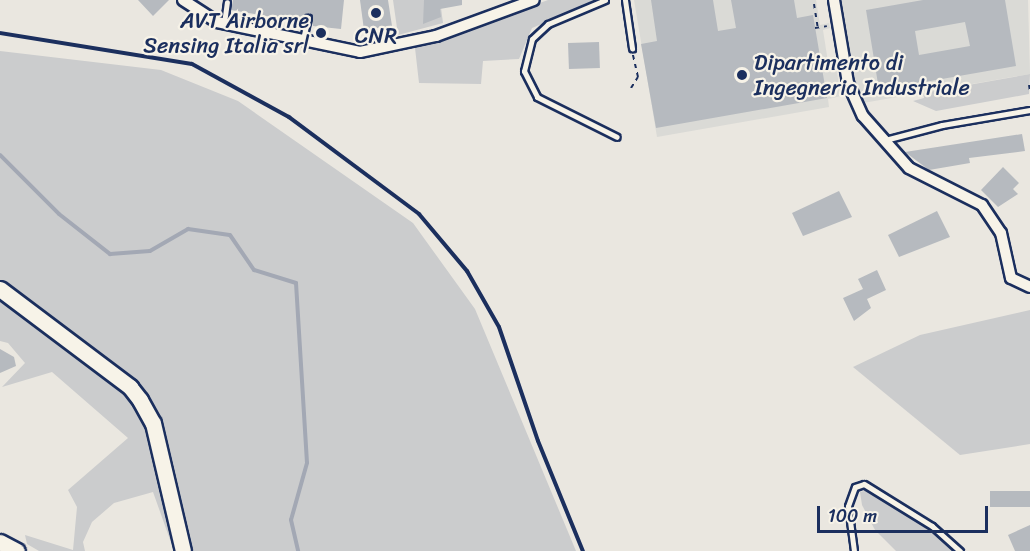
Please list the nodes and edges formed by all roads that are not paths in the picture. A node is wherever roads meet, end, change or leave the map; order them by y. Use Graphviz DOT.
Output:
graph roads {
  1 [pos="183,0"];
  2 [pos="534,0"];
  3 [pos="605,0"];
  4 [pos="625,0"];
  5 [pos="834,0"];
  6 [pos="227,2"];
  7 [pos="308,18"];
  8 [pos="224,23"];
  9 [pos="303,39"];
  10 [pos="632,48"];
  11 [pos="1030,111"];
  12 [pos="617,137"];
  13 [pos="881,141"];
  14 [pos="1030,287"];
  15 [pos="0,289"];
  16 [pos="0,542"];
  17 [pos="17,551"];
  18 [pos="183,551"];
  19 [pos="854,551"];
  20 [pos="960,551"];
  1 -- 8 [label="street"];
  2 -- 9 [label="street"];
  3 -- 12 [label="lane"];
  4 -- 10 [label="lane"];
  5 -- 13 [label="street"];
  6 -- 8 [label="lane"];
  7 -- 9 [label="lane"];
  8 -- 9 [label="street"];
  11 -- 13 [label="lane"];
  13 -- 14 [label="street"];
  15 -- 18 [label="main road"];
  16 -- 17 [label="main road"];
  19 -- 20 [label="lane"];
}
